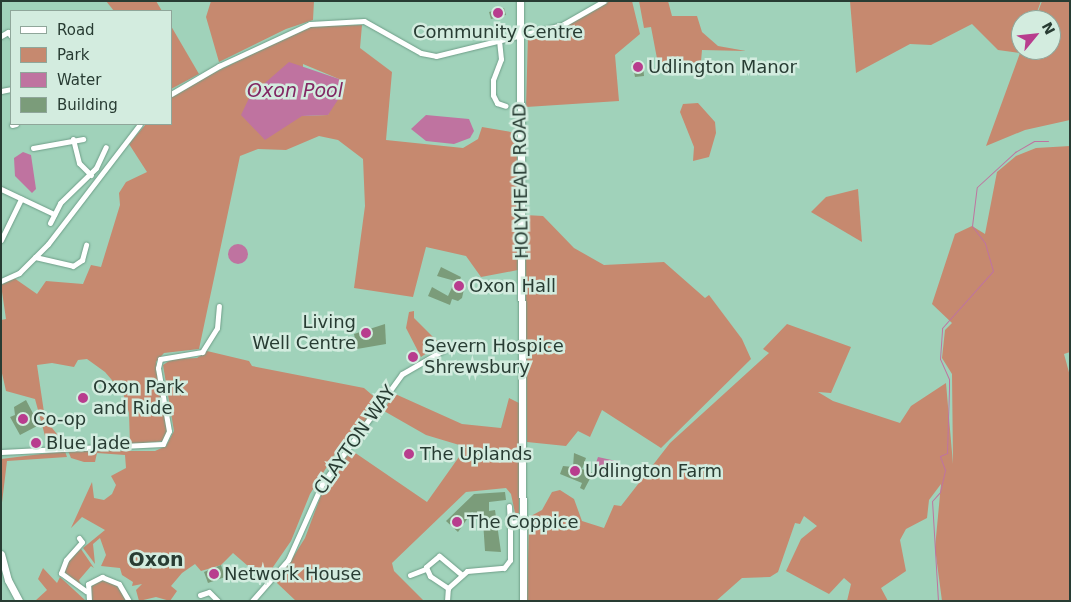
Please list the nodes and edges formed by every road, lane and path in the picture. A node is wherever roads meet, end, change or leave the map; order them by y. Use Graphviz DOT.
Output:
graph roads {
  1 [pos="520,1"];
  2 [pos="604,1"];
  3 [pos="520,34"];
  4 [pos="499,40"];
  5 [pos="172,93"];
  6 [pos="503,108"];
  7 [pos="139,125"];
  8 [pos="73,139"];
  9 [pos="83,139"];
  10 [pos="106,146"];
  11 [pos="33,148"];
  12 [pos="91,175"];
  13 [pos="1,189"];
  14 [pos="21,198"];
  15 [pos="54,214"];
  16 [pos="50,223"];
  17 [pos="3,231"];
  18 [pos="1,240"];
  19 [pos="86,245"];
  20 [pos="35,257"];
  21 [pos="1,281"];
  22 [pos="220,306"];
  23 [pos="447,348"];
  24 [pos="1,452"];
  25 [pos="509,506"];
  26 [pos="523,521"];
  27 [pos="510,523"];
  28 [pos="78,538"];
  29 [pos="1,554"];
  30 [pos="426,569"];
  31 [pos="3,573"];
  32 [pos="410,575"];
  33 [pos="462,575"];
  34 [pos="448,588"];
  35 [pos="86,591"];
  36 [pos="200,595"];
  37 [pos="20,601"];
  38 [pos="89,601"];
  39 [pos="129,601"];
  40 [pos="218,601"];
  41 [pos="252,601"];
  42 [pos="447,601"];
  43 [pos="523,601"];
  1 -- 3 [label="main road, HOLYHEAD ROAD"];
  2 -- 3 [label="street"];
  3 -- 4 [label="street"];
  3 -- 26 [label="main road, HOLYHEAD ROAD"];
  4 -- 5 [label="street"];
  4 -- 6 [label="street"];
  7 -- 20 [label="street"];
  8 -- 9 [label="street"];
  8 -- 11 [label="street"];
  8 -- 12 [label="street"];
  10 -- 12 [label="street"];
  12 -- 15 [label="street"];
  13 -- 14 [label="street"];
  14 -- 15 [label="street"];
  14 -- 17 [label="street"];
  15 -- 16 [label="street"];
  17 -- 18 [label="street"];
  19 -- 20 [label="street"];
  20 -- 21 [label="street"];
  22 -- 24 [label="street"];
  23 -- 41 [label="street, CLAYTON WAY"];
  25 -- 27 [label="street"];
  26 -- 27 [label="street"];
  26 -- 43 [label="main road, HOLYHEAD ROAD"];
  27 -- 33 [label="street"];
  28 -- 35 [label="street"];
  29 -- 31 [label="main road"];
  30 -- 32 [label="street"];
  30 -- 33 [label="street"];
  30 -- 34 [label="street"];
  31 -- 37 [label="main road"];
  33 -- 34 [label="street"];
  34 -- 42 [label="street"];
  35 -- 38 [label="street"];
  35 -- 39 [label="street"];
  36 -- 40 [label="street"];
}
